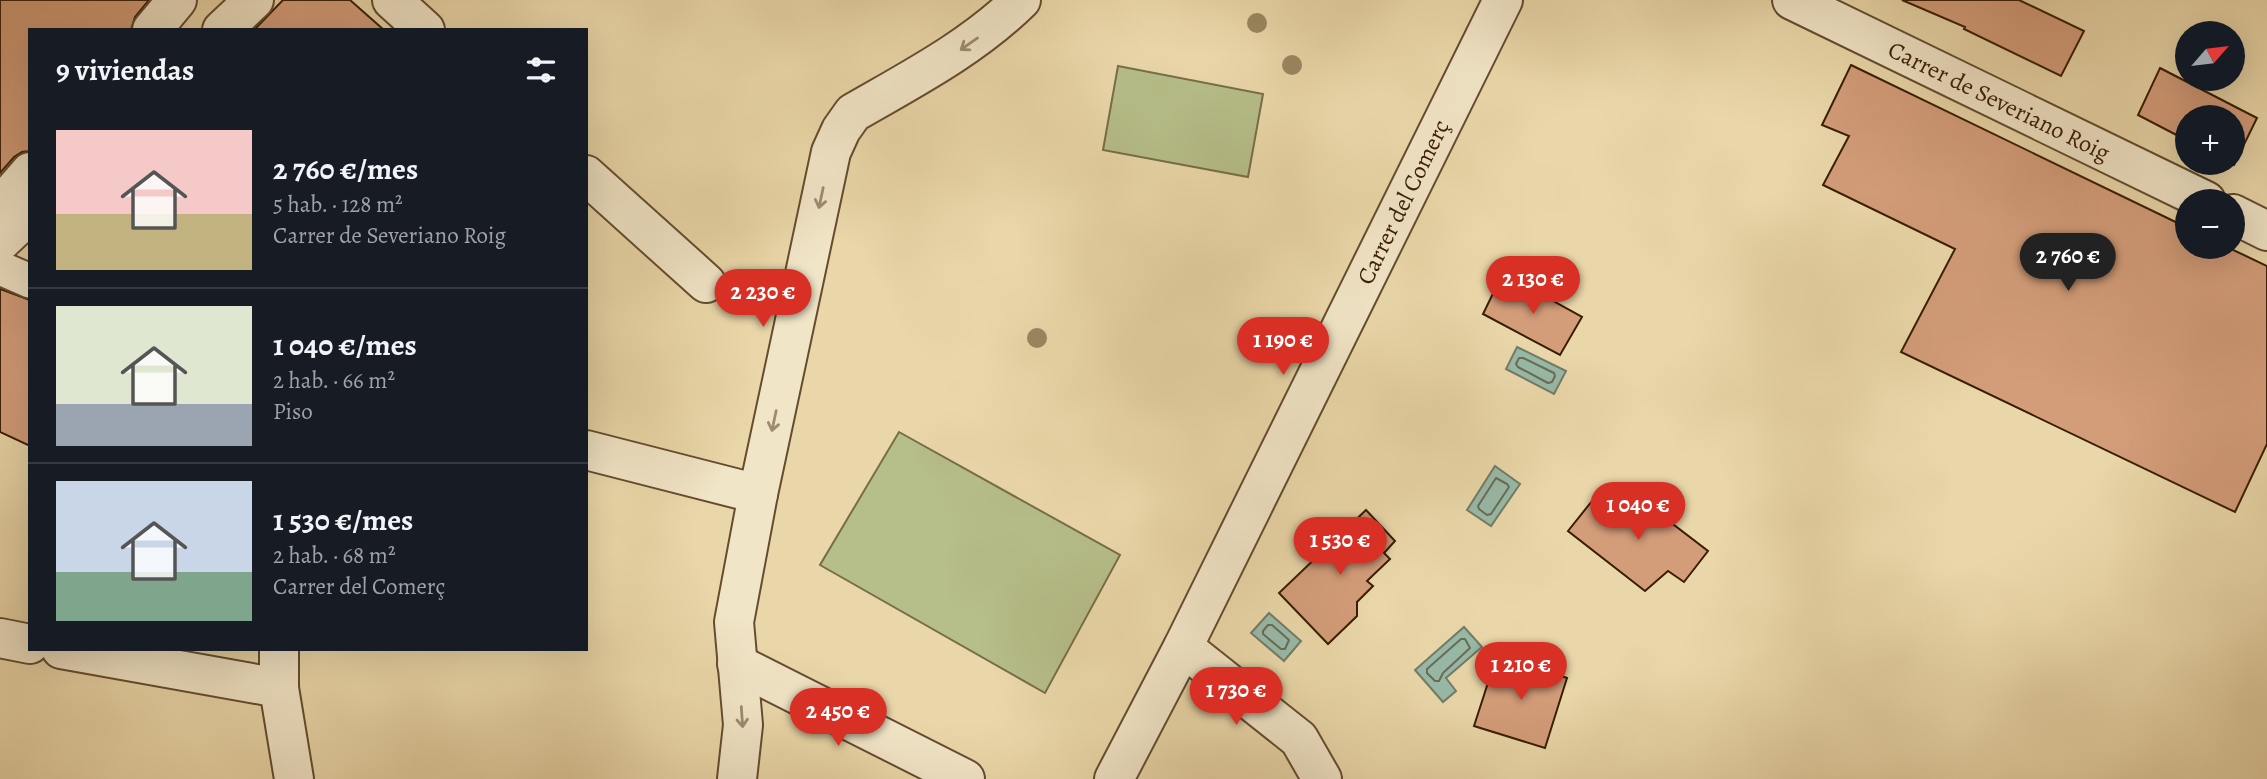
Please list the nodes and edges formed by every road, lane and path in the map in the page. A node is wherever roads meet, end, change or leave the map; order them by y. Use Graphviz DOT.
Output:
graph roads {
  1 [pos="177,0"];
  2 [pos="254,0"];
  3 [pos="1021,0"];
  4 [pos="1503,0"];
  5 [pos="1792,0"];
  6 [pos="154,28"];
  7 [pos="224,28"];
  8 [pos="28,174"];
  9 [pos="588,177"];
  10 [pos="2181,189"];
  11 [pos="0,207"];
  12 [pos="28,216"];
  13 [pos="2245,220"];
  14 [pos="2267,231"];
  15 [pos="0,242"];
  16 [pos="0,268"];
  17 [pos="28,280"];
  18 [pos="706,283"];
  19 [pos="588,451"];
  20 [pos="758,494"];
  21 [pos="0,638"];
  22 [pos="28,644"];
  23 [pos="1182,647"];
  24 [pos="75,651"];
  25 [pos="279,651"];
  26 [pos="737,664"];
  27 [pos="279,688"];
  28 [pos="295,779"];
  29 [pos="737,779"];
  30 [pos="965,779"];
  31 [pos="1114,779"];
  32 [pos="1322,779"];
  1 -- 6 [label="street"];
  2 -- 7 [label="street"];
  3 -- 20 [label="street, one-way"];
  4 -- 23 [label="street, Carrer del Comerç"];
  5 -- 10 [label="street, Carrer de Severiano Roig"];
  8 -- 11 [label="street"];
  9 -- 18 [label="street"];
  12 -- 15 [label="street"];
  13 -- 14 [label="street"];
  16 -- 17 [label="street"];
  19 -- 20 [label="street"];
  20 -- 26 [label="street"];
  21 -- 22 [label="street"];
  23 -- 31 [label="street, Carrer del Comerç"];
  23 -- 32 [label="street"];
  24 -- 27 [label="street"];
  25 -- 27 [label="street"];
  26 -- 29 [label="street, one-way"];
  26 -- 30 [label="street"];
  27 -- 28 [label="street"];
}
